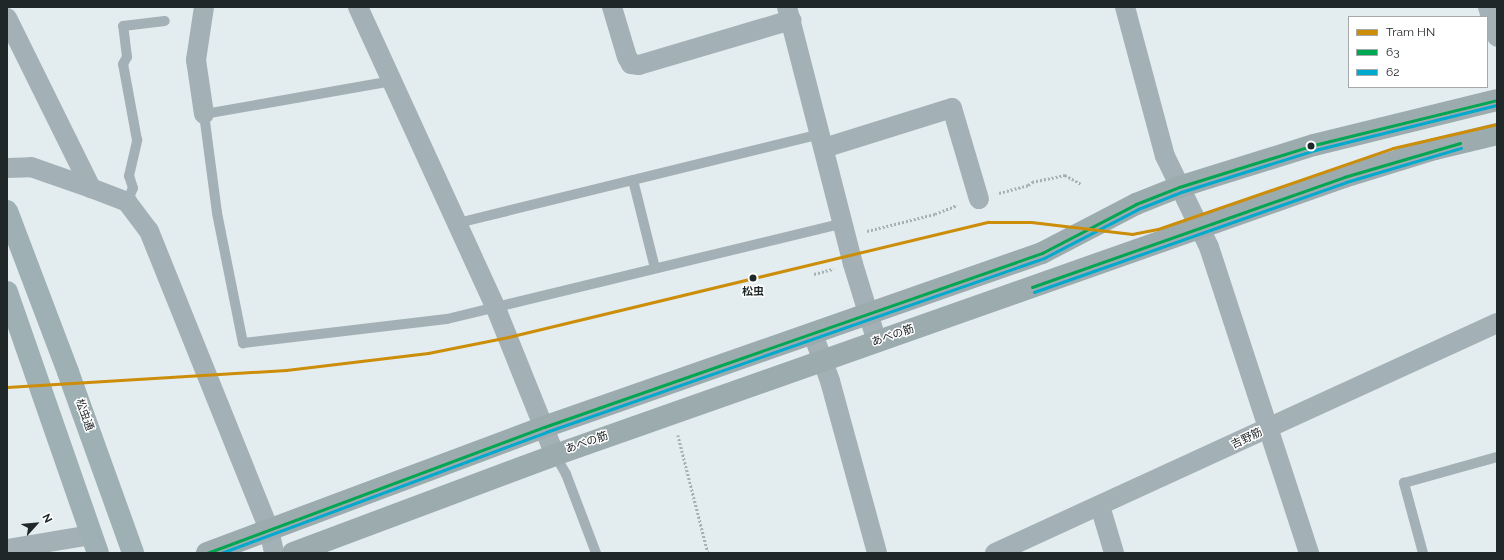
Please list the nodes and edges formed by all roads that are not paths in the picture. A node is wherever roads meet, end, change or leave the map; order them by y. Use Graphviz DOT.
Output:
graph roads {
  1 [pos="204,7"];
  2 [pos="358,7"];
  3 [pos="612,7"];
  4 [pos="1125,7"];
  5 [pos="1488,7"];
  6 [pos="789,13"];
  7 [pos="7,18"];
  8 [pos="165,20"];
  9 [pos="1497,37"];
  10 [pos="392,81"];
  11 [pos="1497,100"];
  12 [pos="204,114"];
  13 [pos="1497,134"];
  14 [pos="822,141"];
  15 [pos="7,168"];
  16 [pos="633,180"];
  17 [pos="1179,187"];
  18 [pos="91,188"];
  19 [pos="979,199"];
  20 [pos="127,202"];
  21 [pos="7,211"];
  22 [pos="458,223"];
  23 [pos="1200,228"];
  24 [pos="844,229"];
  25 [pos="655,268"];
  26 [pos="7,292"];
  27 [pos="496,306"];
  28 [pos="868,316"];
  29 [pos="1497,323"];
  30 [pos="813,334"];
  31 [pos="877,342"];
  32 [pos="823,360"];
  33 [pos="544,427"];
  34 [pos="1270,428"];
  35 [pos="555,455"];
  36 [pos="1497,457"];
  37 [pos="1100,506"];
  38 [pos="269,529"];
  39 [pos="95,544"];
  40 [pos="7,549"];
  41 [pos="133,553"];
  42 [pos="207,553"];
  43 [pos="274,553"];
  44 [pos="293,553"];
  45 [pos="596,553"];
  46 [pos="877,553"];
  47 [pos="995,553"];
  48 [pos="1114,553"];
  49 [pos="1309,553"];
  50 [pos="1423,553"];
  1 -- 12 [label="street"];
  2 -- 10 [label="street"];
  3 -- 6 [label="street"];
  4 -- 17 [label="street"];
  5 -- 9 [label="street"];
  6 -- 14 [label="street"];
  7 -- 18 [label="street"];
  8 -- 20 [label="lane"];
  10 -- 12 [label="lane"];
  10 -- 22 [label="street"];
  11 -- 17 [label="main road"];
  12 -- 27 [label="lane"];
  13 -- 23 [label="main road, あべの筋"];
  14 -- 16 [label="lane"];
  14 -- 19 [label="street"];
  14 -- 24 [label="street"];
  15 -- 18 [label="street"];
  16 -- 22 [label="lane"];
  16 -- 25 [label="lane"];
  17 -- 23 [label="street"];
  17 -- 28 [label="main road"];
  18 -- 20 [label="street"];
  20 -- 38 [label="street"];
  21 -- 41 [label="street, 松虫通"];
  22 -- 27 [label="street"];
  23 -- 31 [label="main road, あべの筋"];
  23 -- 34 [label="street"];
  24 -- 25 [label="lane"];
  24 -- 28 [label="street"];
  25 -- 27 [label="lane"];
  26 -- 39 [label="street"];
  27 -- 33 [label="street"];
  28 -- 30 [label="main road"];
  28 -- 31 [label="street"];
  29 -- 34 [label="street, 吉野筋"];
  30 -- 32 [label="street"];
  30 -- 33 [label="main road"];
  31 -- 32 [label="main road, あべの筋"];
  32 -- 35 [label="main road, あべの筋"];
  32 -- 46 [label="street"];
  33 -- 35 [label="street"];
  33 -- 38 [label="main road"];
  34 -- 37 [label="street, 吉野筋"];
  34 -- 49 [label="street"];
  35 -- 44 [label="main road, あべの筋"];
  35 -- 45 [label="lane"];
  36 -- 50 [label="lane"];
  37 -- 47 [label="street, 吉野筋"];
  37 -- 48 [label="street"];
  38 -- 42 [label="main road"];
  38 -- 43 [label="street"];
  39 -- 40 [label="street"];
}
